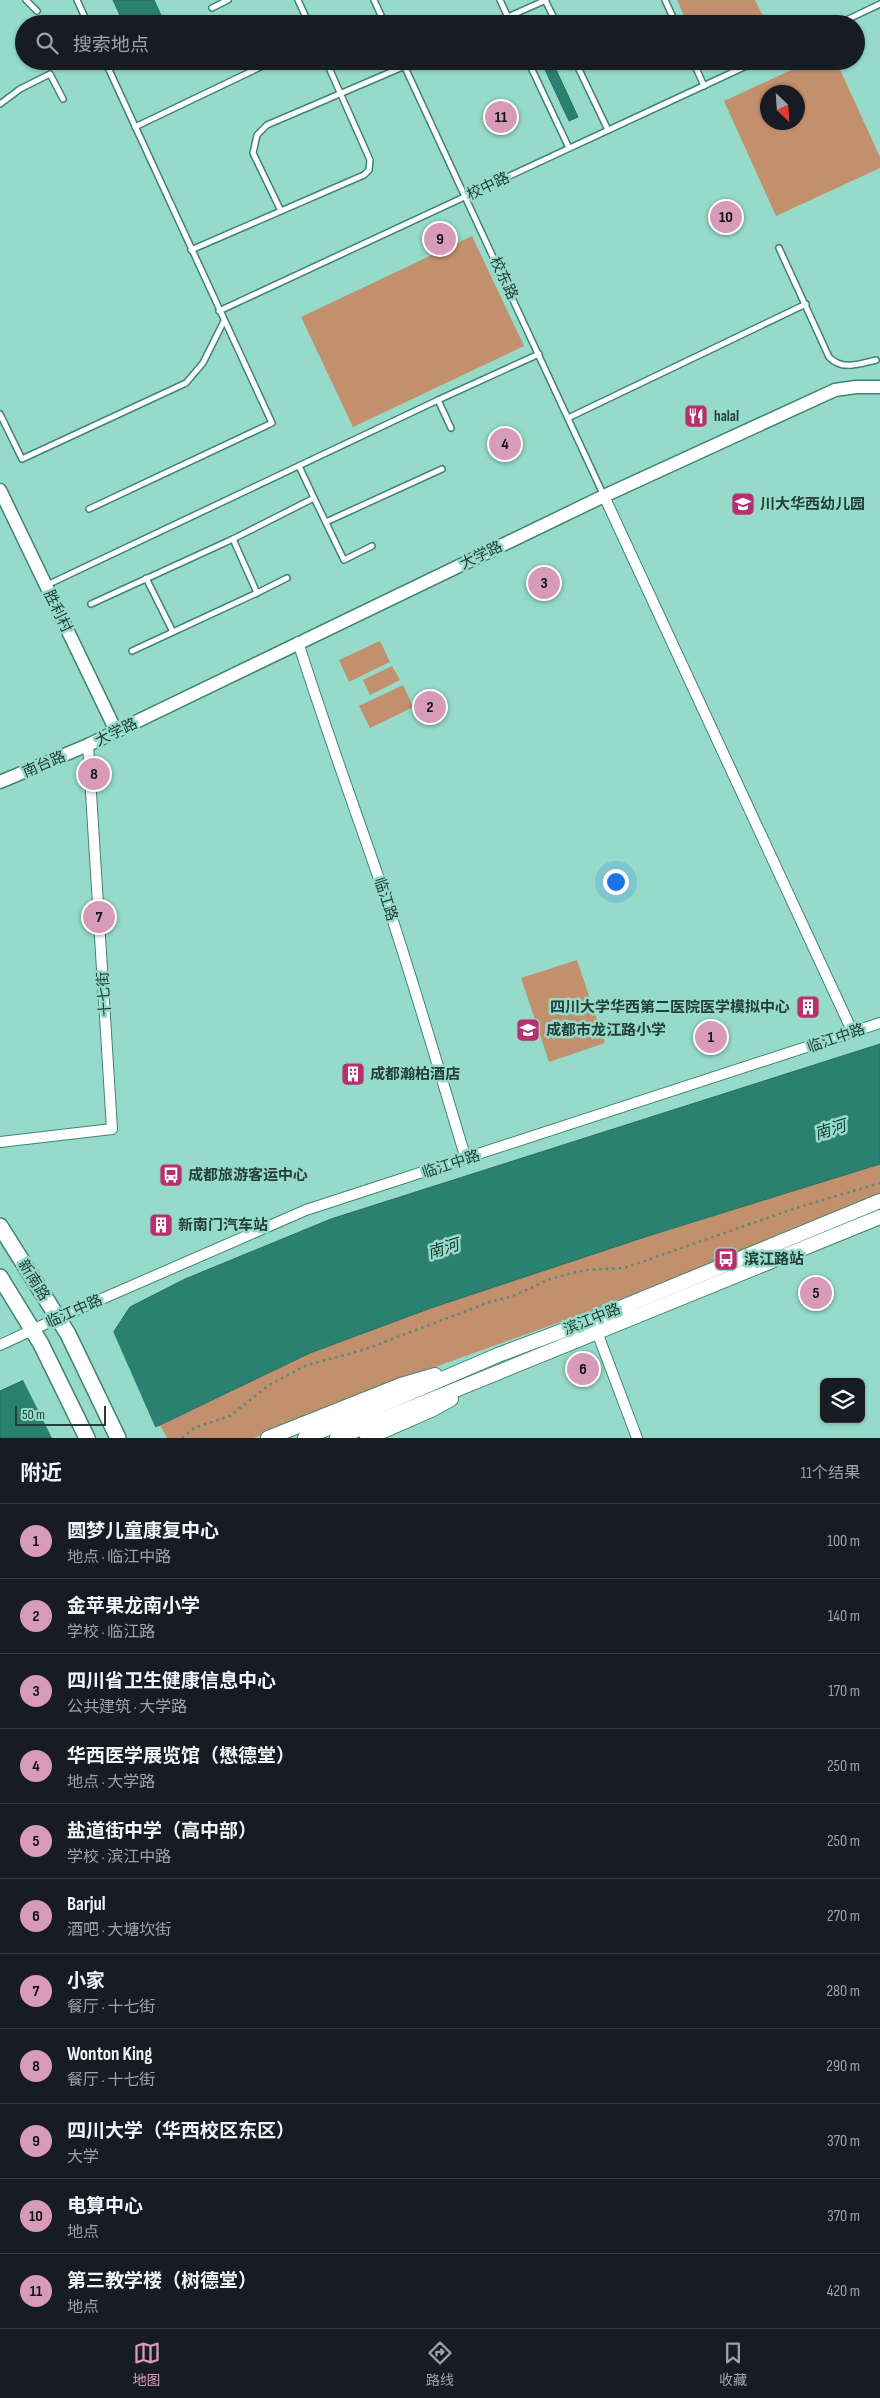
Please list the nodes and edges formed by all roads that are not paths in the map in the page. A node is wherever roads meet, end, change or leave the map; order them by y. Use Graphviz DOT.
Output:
graph roads {
  1 [pos="26,0"];
  2 [pos="77,0"];
  3 [pos="228,0"];
  4 [pos="298,0"];
  5 [pos="374,0"];
  6 [pos="500,0"];
  7 [pos="546,0"];
  8 [pos="665,0"];
  9 [pos="880,4"];
  10 [pos="212,8"];
  11 [pos="37,11"];
  12 [pos="84,15"];
  13 [pos="305,15"];
  14 [pos="381,15"];
  15 [pos="507,15"];
  16 [pos="512,15"];
  17 [pos="553,15"];
  18 [pos="672,15"];
  19 [pos="857,15"];
  20 [pos="109,70"];
  21 [pos="254,70"];
  22 [pos="330,70"];
  23 [pos="390,70"];
  24 [pos="406,70"];
  25 [pos="532,70"];
  26 [pos="579,70"];
  27 [pos="697,70"];
  28 [pos="738,70"];
  29 [pos="704,86"];
  30 [pos="341,93"];
  31 [pos="63,99"];
  32 [pos="0,104"];
  33 [pos="135,128"];
  34 [pos="608,130"];
  35 [pos="569,148"];
  36 [pos="465,196"];
  37 [pos="282,211"];
  38 [pos="779,248"];
  39 [pos="191,250"];
  40 [pos="806,304"];
  41 [pos="219,310"];
  42 [pos="224,321"];
  43 [pos="539,354"];
  44 [pos="876,360"];
  45 [pos="880,387"];
  46 [pos="438,400"];
  47 [pos="0,414"];
  48 [pos="568,418"];
  49 [pos="451,428"];
  50 [pos="300,466"];
  51 [pos="442,469"];
  52 [pos="0,490"];
  53 [pos="604,496"];
  54 [pos="314,498"];
  55 [pos="90,509"];
  56 [pos="326,522"];
  57 [pos="233,539"];
  58 [pos="372,546"];
  59 [pos="146,578"];
  60 [pos="287,578"];
  61 [pos="46,586"];
  62 [pos="257,592"];
  63 [pos="91,604"];
  64 [pos="172,632"];
  65 [pos="298,642"];
  66 [pos="132,651"];
  67 [pos="116,731"];
  68 [pos="88,745"];
  69 [pos="0,782"];
  70 [pos="880,1023"];
  71 [pos="853,1033"];
  72 [pos="0,1142"];
  73 [pos="466,1159"];
  74 [pos="880,1201"];
  75 [pos="880,1217"];
  76 [pos="0,1226"];
  77 [pos="0,1277"];
  78 [pos="58,1318"];
  79 [pos="32,1330"];
  80 [pos="597,1332"];
  81 [pos="0,1345"];
  82 [pos="498,1355"];
  83 [pos="504,1369"];
  84 [pos="87,1438"];
  85 [pos="118,1438"];
  86 [pos="268,1438"];
  87 [pos="305,1438"];
  88 [pos="337,1438"];
  89 [pos="367,1438"];
  90 [pos="637,1438"];
  1 -- 11 [label="lane"];
  2 -- 12 [label="lane"];
  3 -- 10 [label="lane"];
  4 -- 13 [label="lane"];
  5 -- 14 [label="lane"];
  6 -- 15 [label="lane"];
  7 -- 16 [label="lane"];
  7 -- 17 [label="lane"];
  8 -- 18 [label="lane"];
  9 -- 19 [label="lane"];
  20 -- 33 [label="lane"];
  21 -- 33 [label="lane"];
  22 -- 30 [label="lane"];
  23 -- 30 [label="lane"];
  24 -- 36 [label="lane, 校东路"];
  25 -- 35 [label="lane"];
  26 -- 34 [label="lane"];
  27 -- 29 [label="lane"];
  28 -- 29 [label="lane, 校中路"];
  29 -- 34 [label="lane, 校中路"];
  30 -- 37 [label="lane"];
  30 -- 37 [label="lane"];
  31 -- 32 [label="lane"];
  33 -- 39 [label="lane"];
  34 -- 35 [label="lane, 校中路"];
  35 -- 36 [label="lane, 校中路"];
  36 -- 41 [label="lane, 校中路"];
  36 -- 43 [label="lane, 校东路"];
  37 -- 39 [label="lane"];
  38 -- 40 [label="lane"];
  39 -- 41 [label="lane"];
  40 -- 44 [label="lane"];
  40 -- 48 [label="lane"];
  41 -- 42 [label="lane"];
  42 -- 47 [label="lane"];
  42 -- 55 [label="lane"];
  43 -- 46 [label="lane"];
  43 -- 48 [label="lane, 校东路"];
  45 -- 53 [label="street, 大学路"];
  46 -- 49 [label="lane"];
  46 -- 50 [label="lane"];
  48 -- 53 [label="lane, 校东路"];
  50 -- 54 [label="lane"];
  50 -- 61 [label="lane"];
  51 -- 56 [label="lane"];
  52 -- 61 [label="street, 胜利村"];
  53 -- 65 [label="street, 大学路"];
  53 -- 71 [label="street"];
  54 -- 56 [label="lane"];
  54 -- 57 [label="lane"];
  56 -- 58 [label="lane"];
  57 -- 59 [label="lane"];
  57 -- 62 [label="lane"];
  59 -- 63 [label="lane"];
  59 -- 64 [label="lane"];
  60 -- 62 [label="lane"];
  61 -- 67 [label="street, 胜利村"];
  62 -- 64 [label="lane"];
  64 -- 66 [label="lane"];
  65 -- 67 [label="street, 大学路"];
  65 -- 73 [label="street, 临江路"];
  67 -- 68 [label="street, 大学路"];
  68 -- 69 [label="street, 南台路"];
  68 -- 72 [label="street, 十七街"];
  70 -- 71 [label="street, 临江中路"];
  71 -- 73 [label="street, 临江中路"];
  73 -- 78 [label="street, 临江中路"];
  74 -- 82 [label="main road, 滨江中路"];
  75 -- 80 [label="main road, 滨江中路"];
  76 -- 78 [label="main road, 新南路"];
  77 -- 79 [label="main road, 新南路"];
  78 -- 79 [label="street, 临江中路"];
  78 -- 85 [label="main road, 新南路"];
  79 -- 81 [label="street, 临江中路"];
  79 -- 84 [label="main road, 新南路"];
  80 -- 83 [label="main road, 滨江中路"];
  80 -- 90 [label="street"];
  82 -- 86 [label="main road"];
  82 -- 87 [label="main road, 滨江中路"];
  83 -- 88 [label="main road, 滨江中路"];
  83 -- 89 [label="main road"];
}
